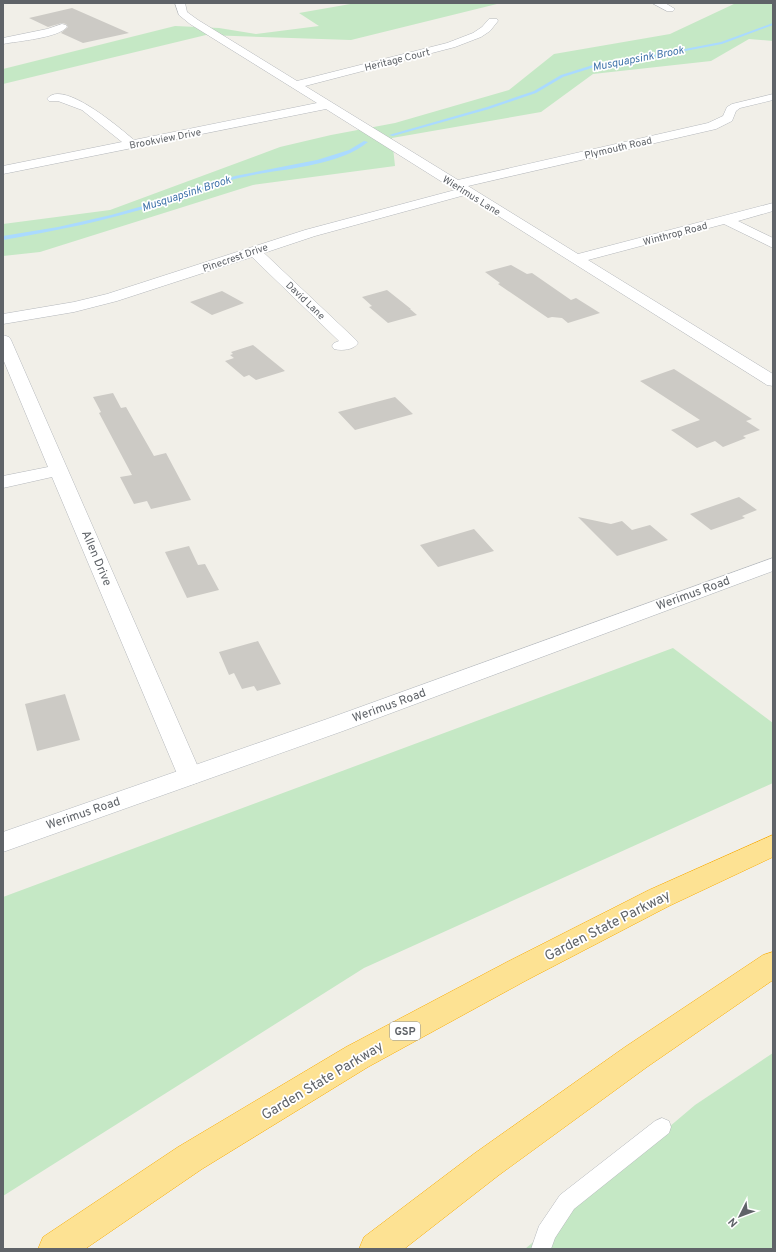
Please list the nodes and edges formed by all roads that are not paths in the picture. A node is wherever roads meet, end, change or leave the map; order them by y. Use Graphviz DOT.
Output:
graph roads {
  1 [pos="180,3"];
  2 [pos="657,3"];
  3 [pos="670,9"];
  4 [pos="493,21"];
  5 [pos="62,27"];
  6 [pos="3,41"];
  7 [pos="295,85"];
  8 [pos="773,97"];
  9 [pos="53,99"];
  10 [pos="327,105"];
  11 [pos="132,144"];
  12 [pos="3,170"];
  13 [pos="460,188"];
  14 [pos="773,208"];
  15 [pos="726,220"];
  16 [pos="773,244"];
  17 [pos="254,250"];
  18 [pos="576,259"];
  19 [pos="3,319"];
  20 [pos="3,340"];
  21 [pos="340,346"];
  22 [pos="773,380"];
  23 [pos="59,470"];
  24 [pos="3,482"];
  25 [pos="773,564"];
  26 [pos="190,776"];
  27 [pos="3,842"];
  28 [pos="773,845"];
  29 [pos="773,964"];
  30 [pos="662,1127"];
  31 [pos="55,1249"];
  32 [pos="376,1249"];
  33 [pos="541,1249"];
  1 -- 7 [label="street, Wierimus Lane"];
  2 -- 3 [label="street"];
  4 -- 7 [label="street, Heritage Court"];
  5 -- 6 [label="street"];
  7 -- 10 [label="street, Wierimus Lane"];
  8 -- 13 [label="street, Plymouth Road"];
  9 -- 11 [label="street"];
  10 -- 11 [label="street, Brookview Drive"];
  10 -- 13 [label="street, Wierimus Lane"];
  11 -- 12 [label="street, Brookview Drive"];
  13 -- 17 [label="street, Pinecrest Drive"];
  13 -- 18 [label="street, Wierimus Lane"];
  14 -- 15 [label="street, Winthrop Road"];
  15 -- 16 [label="street"];
  15 -- 18 [label="street, Winthrop Road"];
  17 -- 19 [label="street, Pinecrest Drive"];
  17 -- 21 [label="street, David Lane"];
  18 -- 22 [label="street, Wierimus Lane"];
  20 -- 23 [label="street, Allen Drive"];
  23 -- 24 [label="street"];
  23 -- 26 [label="street, Allen Drive"];
  25 -- 26 [label="street, Werimus Road"];
  26 -- 27 [label="street, Werimus Road"];
  28 -- 31 [label="highway, Garden State Parkway / GSP"];
  29 -- 32 [label="highway"];
  30 -- 33 [label="lane"];
}
